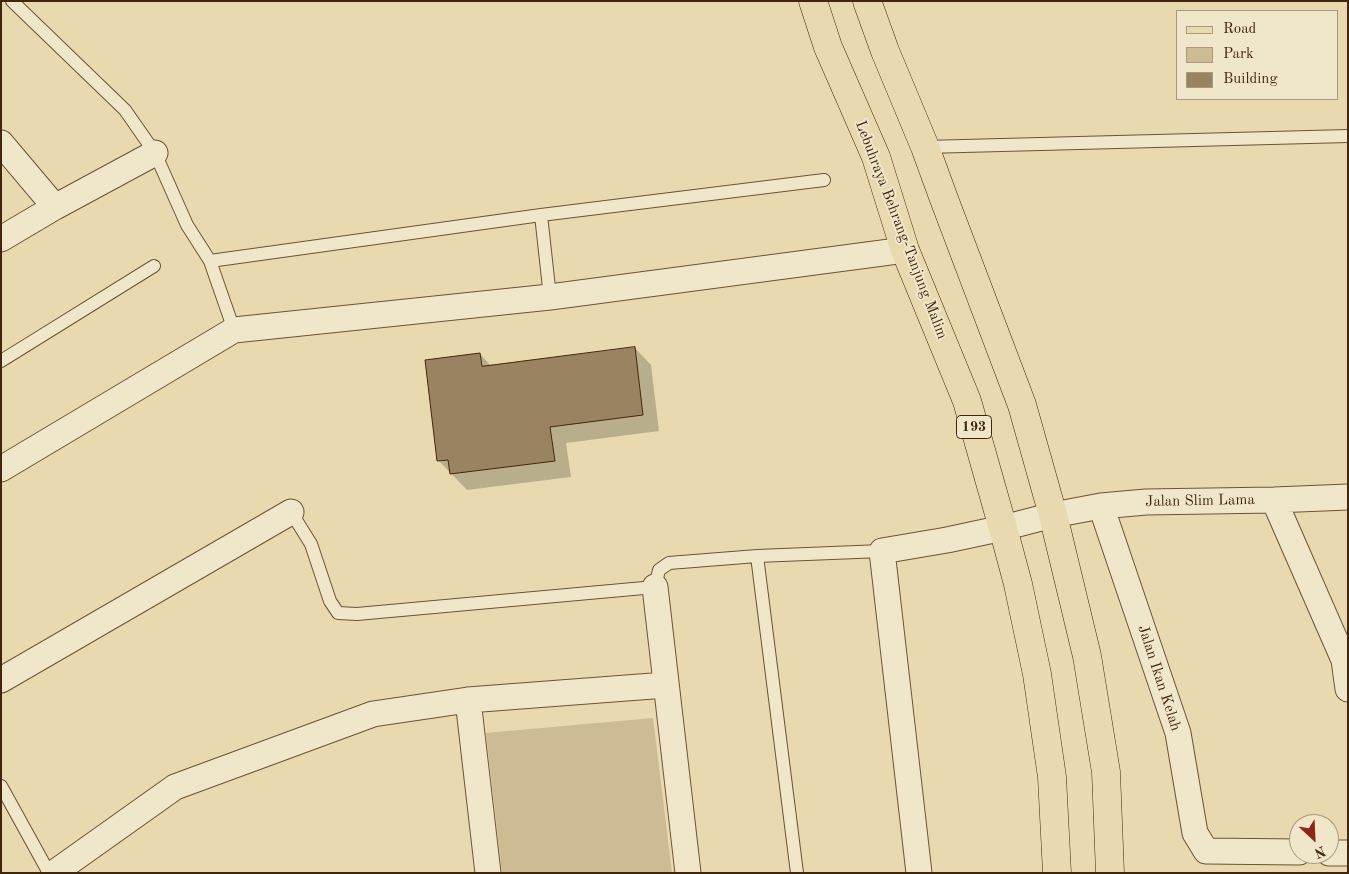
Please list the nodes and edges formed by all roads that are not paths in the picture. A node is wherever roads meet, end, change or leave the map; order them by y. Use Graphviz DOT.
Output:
graph roads {
  1 [pos="12,1"];
  2 [pos="813,1"];
  3 [pos="867,1"];
  4 [pos="1348,136"];
  5 [pos="1,143"];
  6 [pos="926,147"];
  7 [pos="156,153"];
  8 [pos="824,180"];
  9 [pos="55,207"];
  10 [pos="541,215"];
  11 [pos="1,239"];
  12 [pos="905,250"];
  13 [pos="210,261"];
  14 [pos="154,266"];
  15 [pos="550,297"];
  16 [pos="234,330"];
  17 [pos="1,361"];
  18 [pos="1,469"];
  19 [pos="1348,496"];
  20 [pos="1274,500"];
  21 [pos="1102,506"];
  22 [pos="291,512"];
  23 [pos="1053,515"];
  24 [pos="1003,528"];
  25 [pos="882,551"];
  26 [pos="757,556"];
  27 [pos="655,587"];
  28 [pos="1346,660"];
  29 [pos="1,680"];
  30 [pos="666,685"];
  31 [pos="1348,689"];
  32 [pos="468,700"];
  33 [pos="2,787"];
  34 [pos="1289,852"];
  35 [pos="49,873"];
  36 [pos="54,873"];
  37 [pos="488,873"];
  38 [pos="688,873"];
  39 [pos="797,873"];
  40 [pos="919,873"];
  41 [pos="1057,873"];
  42 [pos="1110,873"];
  1 -- 7 [label="lane"];
  2 -- 12 [label="main road, Lebuhraya Behrang-Tanjung Malim / 193"];
  3 -- 6 [label="main road"];
  4 -- 6 [label="lane"];
  5 -- 9 [label="street"];
  6 -- 23 [label="main road"];
  7 -- 9 [label="street"];
  7 -- 13 [label="lane"];
  8 -- 10 [label="lane"];
  9 -- 11 [label="street"];
  10 -- 13 [label="lane"];
  10 -- 15 [label="lane"];
  12 -- 15 [label="street"];
  12 -- 24 [label="main road, Lebuhraya Behrang-Tanjung Malim / 193"];
  13 -- 16 [label="lane"];
  14 -- 17 [label="lane"];
  15 -- 16 [label="street"];
  16 -- 18 [label="street"];
  19 -- 20 [label="street, Jalan Slim Lama"];
  20 -- 21 [label="street, Jalan Slim Lama"];
  20 -- 28 [label="street"];
  21 -- 23 [label="street, Jalan Slim Lama"];
  21 -- 34 [label="street, Jalan Ikan Kelah"];
  22 -- 27 [label="lane"];
  22 -- 29 [label="street"];
  23 -- 24 [label="street, Jalan Slim Lama"];
  23 -- 42 [label="main road"];
  24 -- 25 [label="street, Jalan Slim Lama"];
  24 -- 41 [label="main road, Lebuhraya Behrang-Tanjung Malim / 193"];
  25 -- 26 [label="lane"];
  25 -- 40 [label="street"];
  26 -- 27 [label="lane"];
  26 -- 39 [label="lane"];
  27 -- 30 [label="street"];
  28 -- 31 [label="street"];
  30 -- 32 [label="street"];
  30 -- 38 [label="street"];
  32 -- 36 [label="street"];
  32 -- 37 [label="street"];
  33 -- 35 [label="lane"];
}
